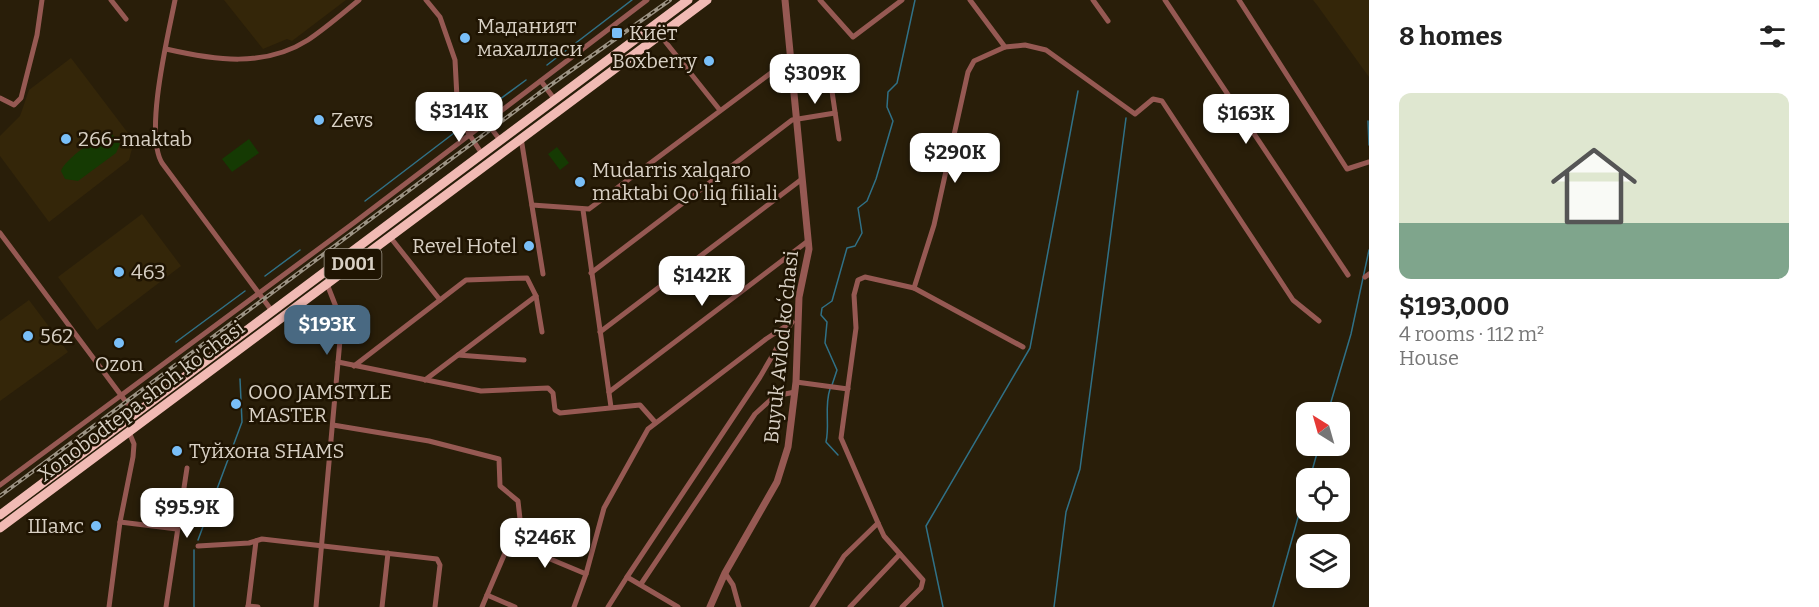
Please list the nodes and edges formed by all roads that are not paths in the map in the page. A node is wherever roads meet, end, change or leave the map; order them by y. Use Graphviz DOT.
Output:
graph roads {
  1 [pos="42,0"];
  2 [pos="111,0"];
  3 [pos="175,0"];
  4 [pos="359,0"];
  5 [pos="426,0"];
  6 [pos="647,0"];
  7 [pos="688,0"];
  8 [pos="706,0"];
  9 [pos="785,0"];
  10 [pos="820,0"];
  11 [pos="902,0"];
  12 [pos="970,0"];
  13 [pos="1093,0"];
  14 [pos="1165,0"];
  15 [pos="1239,0"];
  16 [pos="126,19"];
  17 [pos="1108,21"];
  18 [pos="660,35"];
  19 [pos="1005,47"];
  20 [pos="166,49"];
  21 [pos="791,58"];
  22 [pos="828,64"];
  23 [pos="596,69"];
  24 [pos="602,78"];
  25 [pos="540,81"];
  26 [pos="0,98"];
  27 [pos="555,100"];
  28 [pos="719,109"];
  29 [pos="835,114"];
  30 [pos="797,119"];
  31 [pos="487,123"];
  32 [pos="468,136"];
  33 [pos="521,138"];
  34 [pos="839,139"];
  35 [pos="500,140"];
  36 [pos="482,154"];
  37 [pos="1369,162"];
  38 [pos="802,179"];
  39 [pos="532,205"];
  40 [pos="583,210"];
  41 [pos="0,233"];
  42 [pos="390,237"];
  43 [pos="808,240"];
  44 [pos="591,273"];
  45 [pos="543,274"];
  46 [pos="1348,275"];
  47 [pos="327,284"];
  48 [pos="914,288"];
  49 [pos="258,293"];
  50 [pos="536,296"];
  51 [pos="440,300"];
  52 [pos="272,311"];
  53 [pos="795,319"];
  54 [pos="1319,321"];
  55 [pos="542,332"];
  56 [pos="600,332"];
  57 [pos="1023,347"];
  58 [pos="458,355"];
  59 [pos="524,360"];
  60 [pos="338,362"];
  61 [pos="354,366"];
  62 [pos="424,380"];
  63 [pos="796,382"];
  64 [pos="171,386"];
  65 [pos="848,389"];
  66 [pos="609,392"];
  67 [pos="795,392"];
  68 [pos="120,395"];
  69 [pos="178,395"];
  70 [pos="611,407"];
  71 [pos="135,414"];
  72 [pos="655,422"];
  73 [pos="333,425"];
  74 [pos="129,432"];
  75 [pos="187,468"];
  76 [pos="0,485"];
  77 [pos="0,515"];
  78 [pos="120,522"];
  79 [pos="878,523"];
  80 [pos="0,528"];
  81 [pos="177,529"];
  82 [pos="256,542"];
  83 [pos="512,543"];
  84 [pos="198,546"];
  85 [pos="322,546"];
  86 [pos="388,554"];
  87 [pos="900,554"];
  88 [pos="725,573"];
  89 [pos="586,574"];
  90 [pos="627,577"];
  91 [pos="641,584"];
  92 [pos="487,595"];
  93 [pos="248,606"];
  94 [pos="109,607"];
  95 [pos="166,607"];
  96 [pos="258,607"];
  97 [pos="316,607"];
  98 [pos="382,607"];
  99 [pos="435,607"];
  100 [pos="482,607"];
  101 [pos="515,607"];
  102 [pos="574,607"];
  103 [pos="608,607"];
  104 [pos="678,607"];
  105 [pos="710,607"];
  106 [pos="739,607"];
  107 [pos="812,607"];
  108 [pos="850,607"];
  109 [pos="902,607"];
  1 -- 26 [label="street"];
  2 -- 16 [label="street"];
  3 -- 20 [label="street"];
  4 -- 20 [label="street"];
  5 -- 32 [label="street"];
  6 -- 25 [label="street"];
  7 -- 23 [label="highway, Xonobodtepa shoh ko'chasi / D001"];
  8 -- 18 [label="highway, Xonobodtepa shoh ko'chasi / D001"];
  9 -- 21 [label="street, Buyuk Avlod koʻchasi"];
  10 -- 11 [label="street"];
  12 -- 19 [label="street"];
  13 -- 17 [label="street"];
  14 -- 46 [label="street"];
  15 -- 37 [label="street"];
  18 -- 24 [label="highway, Xonobodtepa shoh ko'chasi / D001"];
  18 -- 28 [label="street"];
  19 -- 48 [label="street"];
  19 -- 54 [label="street"];
  20 -- 49 [label="street"];
  21 -- 28 [label="street"];
  21 -- 30 [label="street, Buyuk Avlod koʻchasi"];
  22 -- 29 [label="street"];
  23 -- 24 [label="highway"];
  23 -- 27 [label="highway, Xonobodtepa shoh ko'chasi / D001"];
  24 -- 33 [label="highway, Xonobodtepa shoh ko'chasi / D001"];
  25 -- 27 [label="street"];
  25 -- 31 [label="street"];
  27 -- 35 [label="highway, Xonobodtepa shoh ko'chasi / D001"];
  28 -- 40 [label="street"];
  29 -- 30 [label="street"];
  29 -- 34 [label="street"];
  30 -- 38 [label="street, Buyuk Avlod koʻchasi"];
  30 -- 44 [label="street"];
  31 -- 32 [label="street"];
  31 -- 35 [label="street"];
  32 -- 36 [label="street"];
  32 -- 49 [label="street"];
  33 -- 39 [label="street"];
  33 -- 42 [label="highway, Xonobodtepa shoh ko'chasi / D001"];
  35 -- 36 [label="highway, Xonobodtepa shoh ko'chasi / D001"];
  36 -- 52 [label="highway, Xonobodtepa shoh ko'chasi / D001"];
  38 -- 43 [label="street, Buyuk Avlod koʻchasi"];
  38 -- 56 [label="street"];
  39 -- 40 [label="street"];
  39 -- 45 [label="street"];
  40 -- 44 [label="street"];
  41 -- 68 [label="street"];
  42 -- 47 [label="highway, Xonobodtepa shoh ko'chasi / D001"];
  42 -- 51 [label="street"];
  43 -- 53 [label="street, Buyuk Avlod koʻchasi"];
  43 -- 66 [label="street"];
  44 -- 56 [label="street"];
  47 -- 60 [label="street"];
  47 -- 69 [label="highway, Xonobodtepa shoh ko'chasi / D001"];
  48 -- 57 [label="street"];
  48 -- 65 [label="street"];
  49 -- 52 [label="street"];
  49 -- 68 [label="street"];
  50 -- 51 [label="street"];
  50 -- 55 [label="street"];
  50 -- 58 [label="street"];
  51 -- 61 [label="street"];
  52 -- 64 [label="highway, Xonobodtepa shoh ko'chasi / D001"];
  53 -- 63 [label="street, Buyuk Avlod koʻchasi"];
  53 -- 72 [label="street"];
  53 -- 90 [label="street"];
  56 -- 66 [label="street"];
  58 -- 59 [label="street"];
  58 -- 62 [label="street"];
  60 -- 61 [label="street"];
  60 -- 73 [label="street"];
  61 -- 62 [label="street"];
  62 -- 70 [label="street"];
  63 -- 65 [label="street"];
  63 -- 67 [label="street, Buyuk Avlod koʻchasi"];
  64 -- 69 [label="highway"];
  64 -- 71 [label="highway, Xonobodtepa shoh ko'chasi / D001"];
  65 -- 79 [label="street"];
  66 -- 70 [label="street"];
  67 -- 88 [label="street, Buyuk Avlod koʻchasi"];
  67 -- 91 [label="street"];
  68 -- 71 [label="street"];
  68 -- 76 [label="street"];
  69 -- 74 [label="highway, Xonobodtepa shoh ko'chasi / D001"];
  70 -- 72 [label="street"];
  71 -- 77 [label="highway, Xonobodtepa shoh ko'chasi / D001"];
  72 -- 89 [label="street"];
  73 -- 83 [label="street"];
  73 -- 85 [label="street"];
  74 -- 78 [label="street"];
  74 -- 80 [label="highway, Xonobodtepa shoh ko'chasi / D001"];
  75 -- 81 [label="street"];
  78 -- 81 [label="street"];
  78 -- 94 [label="street"];
  79 -- 87 [label="street"];
  79 -- 107 [label="street"];
  81 -- 95 [label="street"];
  82 -- 84 [label="street"];
  82 -- 85 [label="street"];
  82 -- 93 [label="street"];
  83 -- 89 [label="street"];
  83 -- 92 [label="street"];
  85 -- 86 [label="street"];
  85 -- 97 [label="street"];
  86 -- 98 [label="street"];
  86 -- 99 [label="street"];
  87 -- 108 [label="street"];
  87 -- 109 [label="street"];
  88 -- 105 [label="street, Buyuk Avlod koʻchasi"];
  88 -- 106 [label="street"];
  89 -- 102 [label="street"];
  90 -- 91 [label="street"];
  90 -- 103 [label="street"];
  91 -- 104 [label="street"];
  92 -- 100 [label="street"];
  92 -- 101 [label="street"];
  93 -- 96 [label="street"];
}
